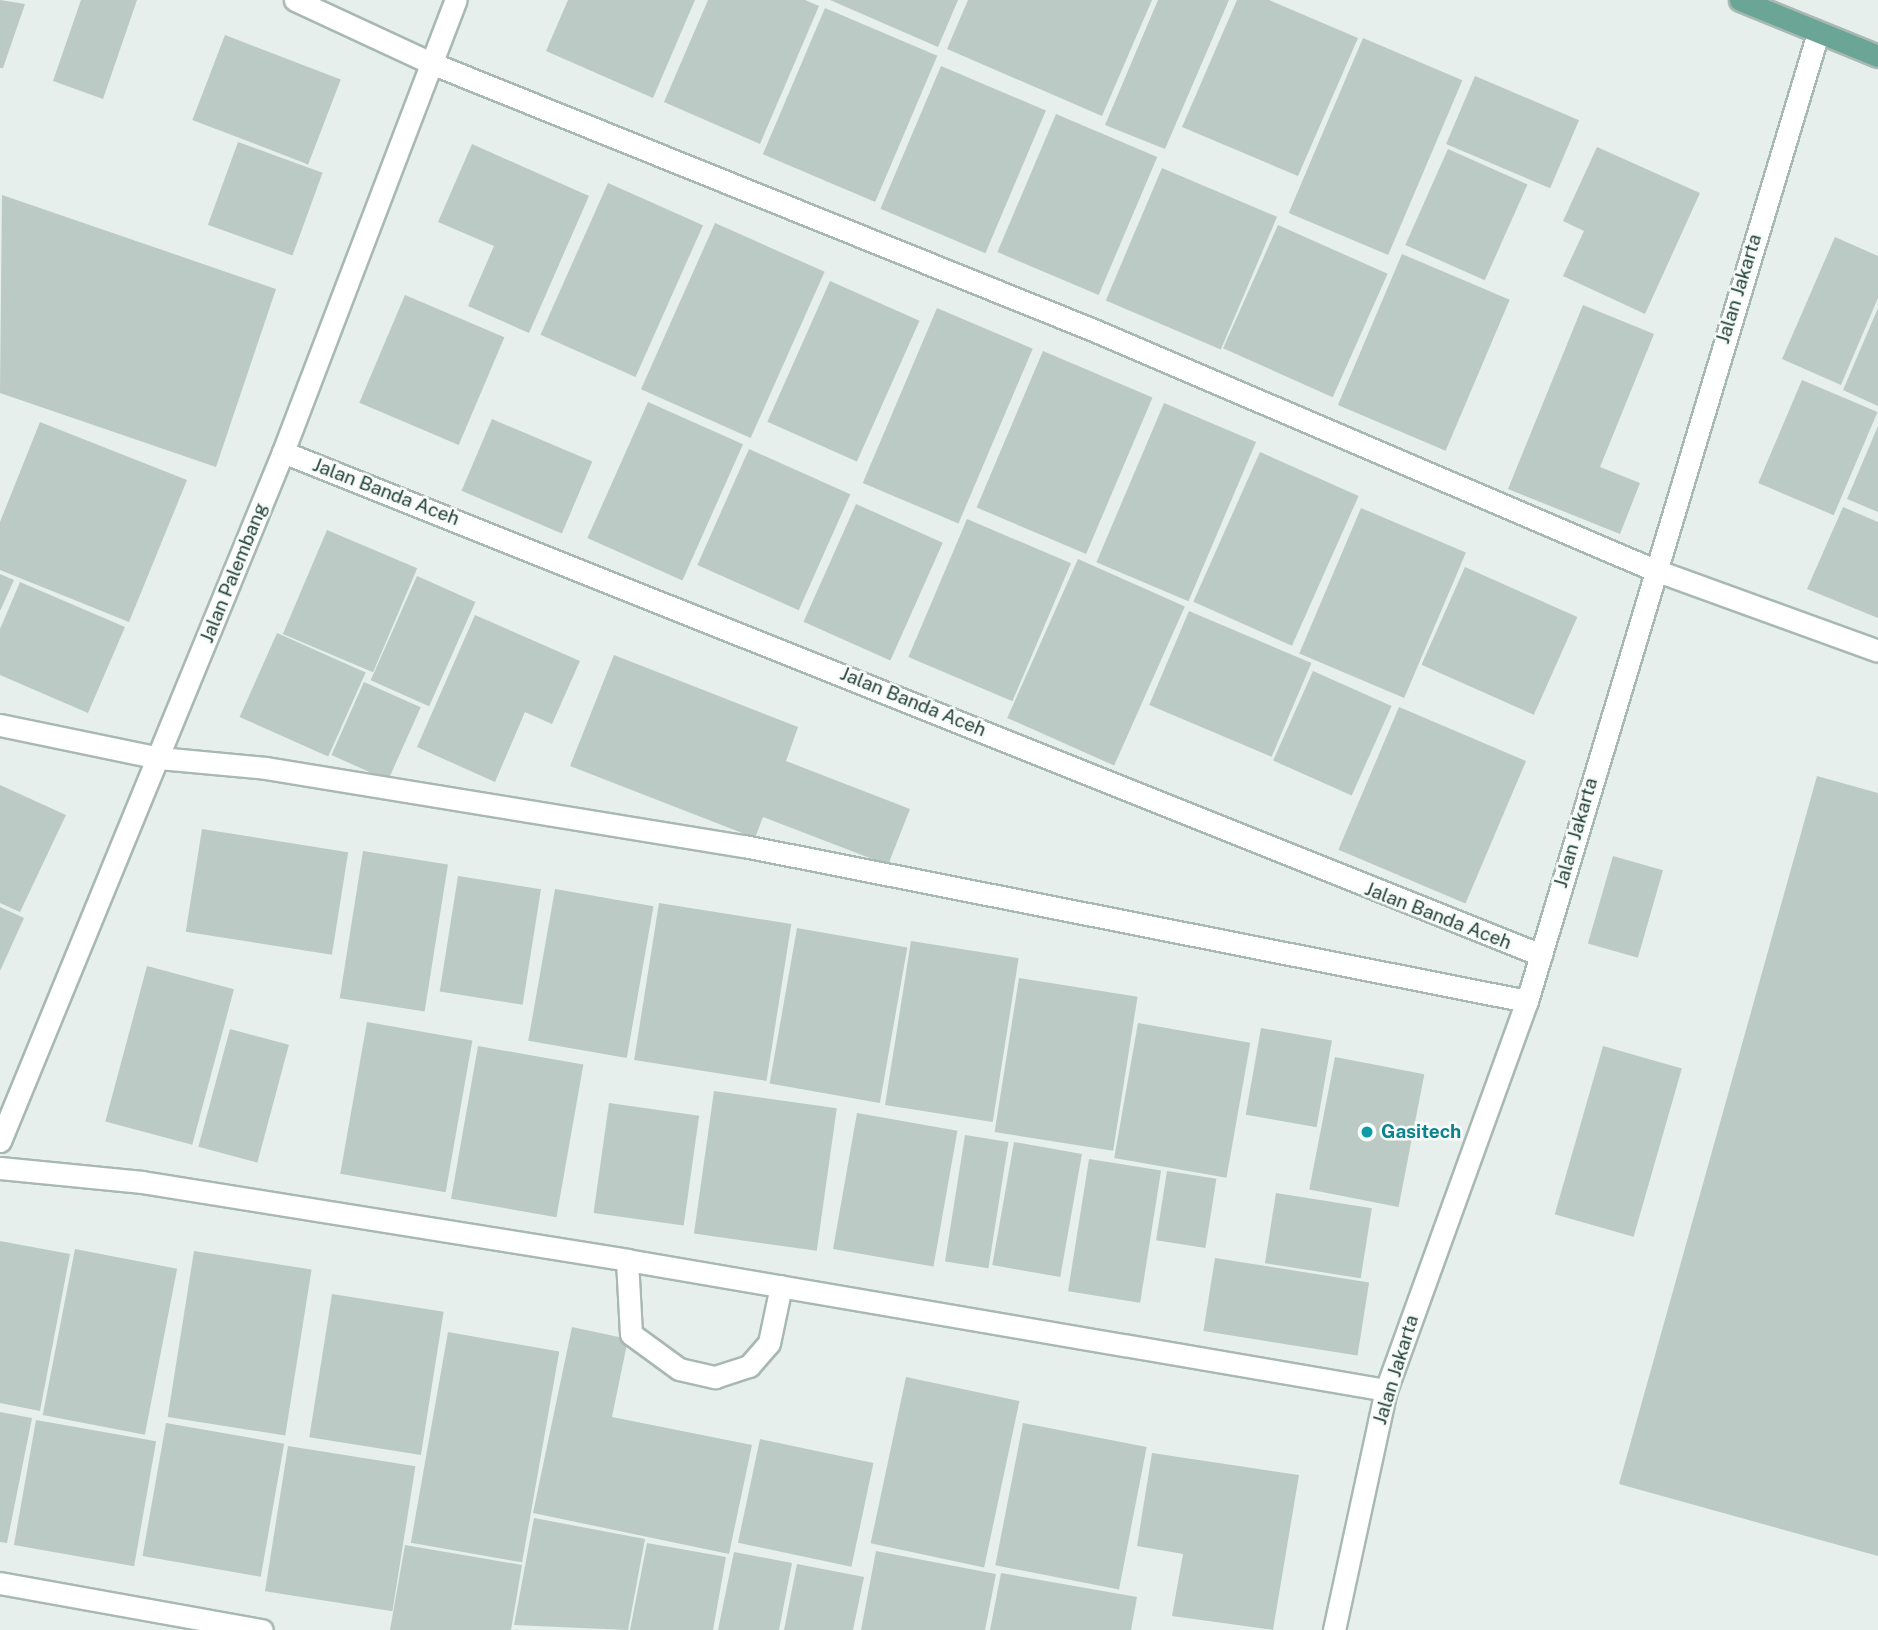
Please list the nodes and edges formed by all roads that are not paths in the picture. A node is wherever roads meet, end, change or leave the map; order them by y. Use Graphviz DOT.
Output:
graph roads {
  1 [pos="295,0"];
  2 [pos="456,0"];
  3 [pos="1740,0"];
  4 [pos="1818,33"];
  5 [pos="1878,56"];
  6 [pos="431,63"];
  7 [pos="283,452"];
  8 [pos="1652,569"];
  9 [pos="1878,651"];
  10 [pos="0,725"];
  11 [pos="159,758"];
  12 [pos="1541,955"];
  13 [pos="1527,1001"];
  14 [pos="0,1141"];
  15 [pos="0,1168"];
  16 [pos="627,1260"];
  17 [pos="781,1286"];
  18 [pos="1386,1390"];
  19 [pos="0,1583"];
  20 [pos="262,1630"];
  21 [pos="1334,1630"];
  1 -- 6 [label="street"];
  2 -- 6 [label="street, Jalan Palembang"];
  3 -- 4 [label="main road"];
  4 -- 5 [label="main road"];
  4 -- 8 [label="street, Jalan Jakarta"];
  6 -- 7 [label="street, Jalan Palembang"];
  6 -- 8 [label="street"];
  7 -- 11 [label="street, Jalan Palembang"];
  7 -- 12 [label="street, Jalan Banda Aceh"];
  8 -- 9 [label="street"];
  8 -- 12 [label="street, Jalan Jakarta"];
  10 -- 11 [label="street"];
  11 -- 13 [label="street"];
  11 -- 14 [label="street, Jalan Palembang"];
  12 -- 13 [label="street, Jalan Jakarta"];
  13 -- 18 [label="street, Jalan Jakarta"];
  15 -- 16 [label="street"];
  16 -- 17 [label="street"];
  16 -- 17 [label="street"];
  17 -- 18 [label="street"];
  18 -- 21 [label="street, Jalan Jakarta"];
  19 -- 20 [label="street"];
}
